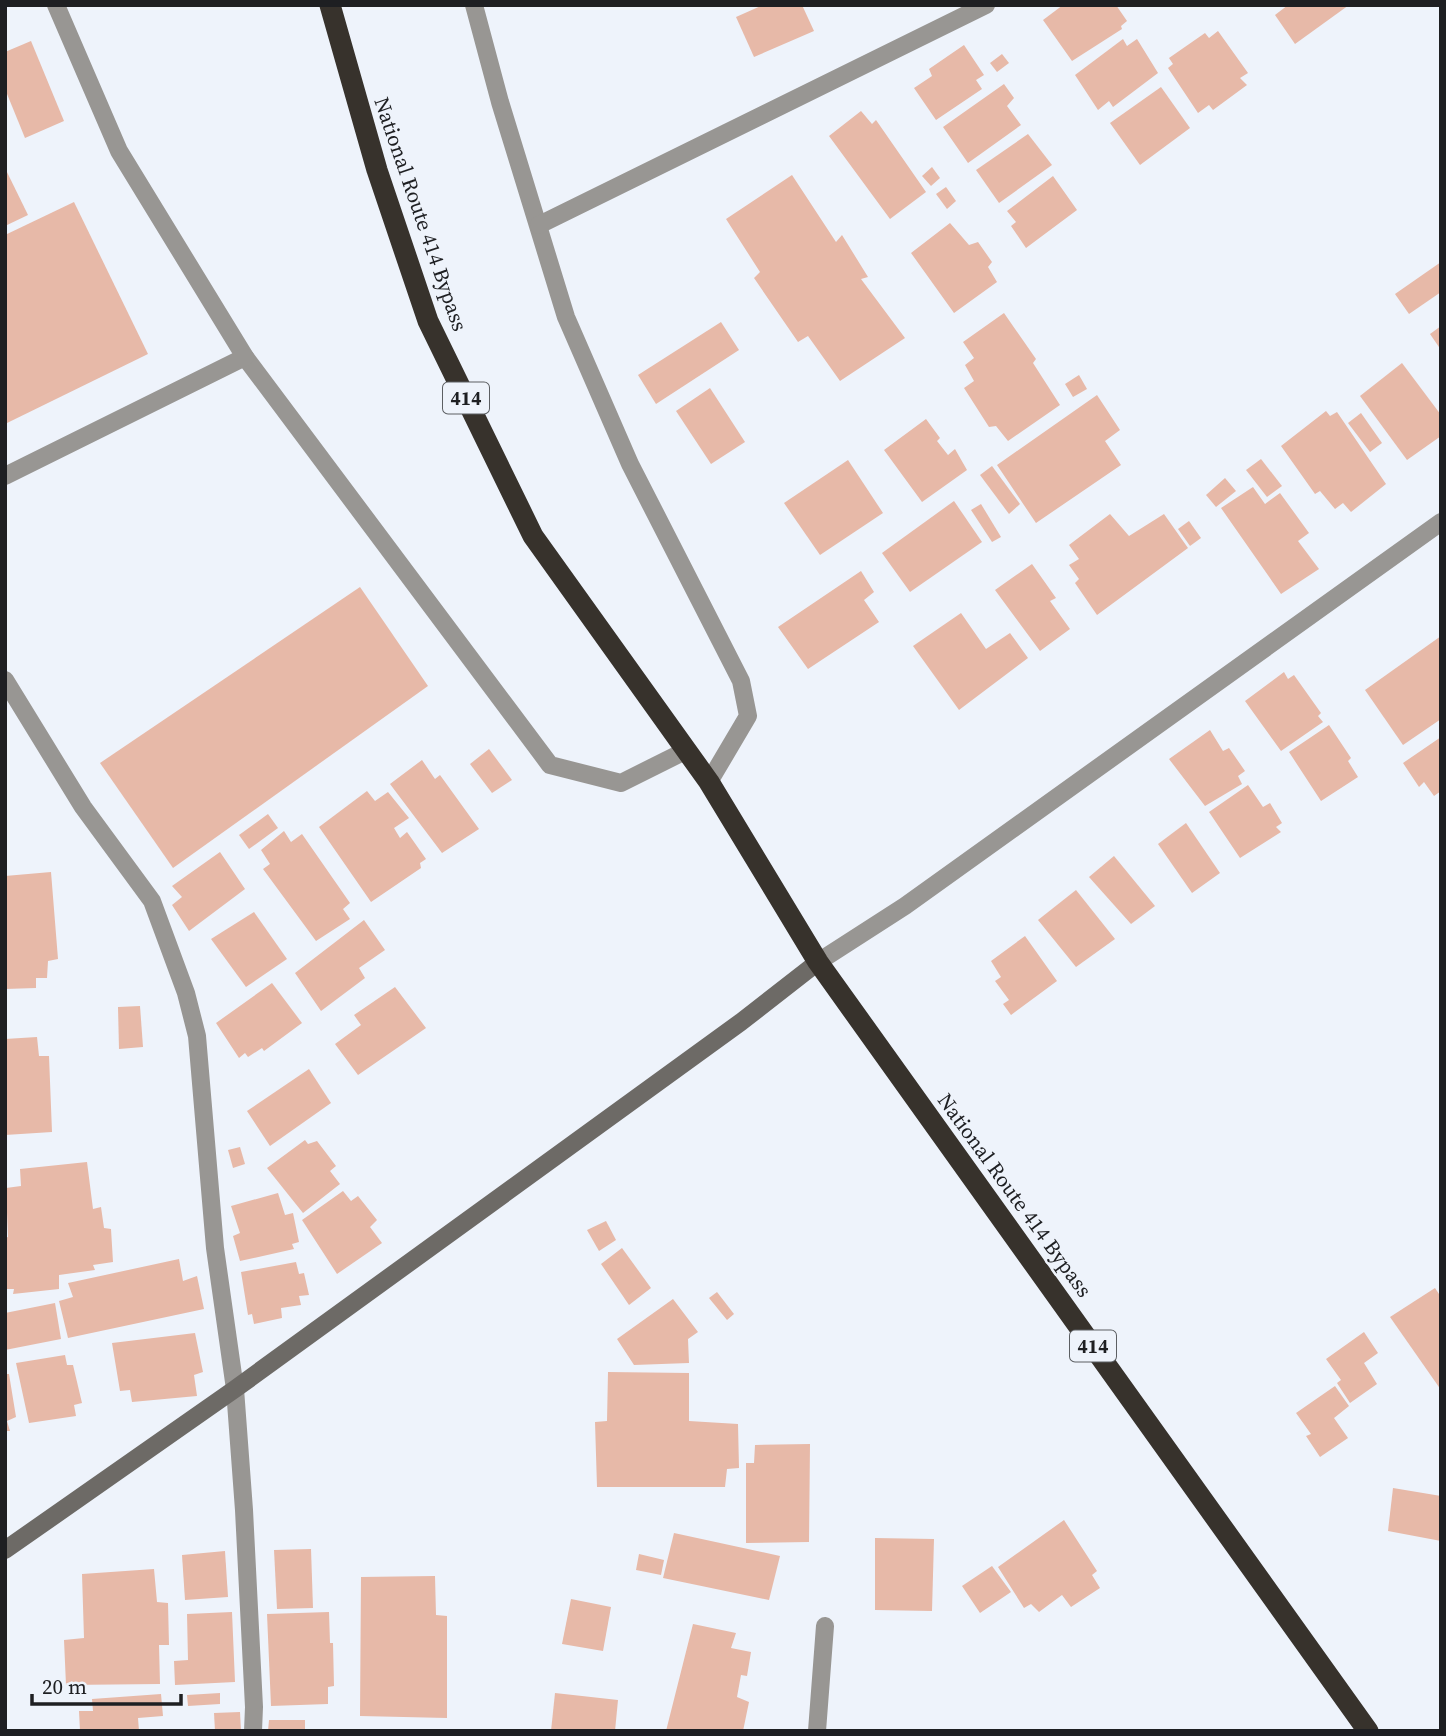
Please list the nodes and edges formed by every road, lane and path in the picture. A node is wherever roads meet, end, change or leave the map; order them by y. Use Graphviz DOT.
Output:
graph roads {
  1 [pos="56,5"];
  2 [pos="330,5"];
  3 [pos="474,5"];
  4 [pos="986,5"];
  5 [pos="539,225"];
  6 [pos="245,357"];
  7 [pos="5,476"];
  8 [pos="1441,522"];
  9 [pos="5,680"];
  10 [pos="685,751"];
  11 [pos="709,782"];
  12 [pos="818,962"];
  13 [pos="235,1389"];
  14 [pos="5,1550"];
  15 [pos="825,1626"];
  16 [pos="253,1731"];
  17 [pos="817,1731"];
  18 [pos="1368,1731"];
  1 -- 6 [label="street"];
  2 -- 10 [label="highway, National Route 414 Bypass / 414"];
  3 -- 5 [label="street"];
  4 -- 5 [label="street"];
  5 -- 11 [label="street"];
  6 -- 7 [label="street"];
  6 -- 10 [label="street"];
  8 -- 12 [label="street"];
  9 -- 13 [label="street"];
  10 -- 11 [label="highway, 414"];
  11 -- 12 [label="highway, National Route 414 Bypass / 414"];
  12 -- 13 [label="street"];
  12 -- 18 [label="highway, National Route 414 Bypass / 414"];
  13 -- 14 [label="street"];
  13 -- 16 [label="street"];
  15 -- 17 [label="street"];
}
